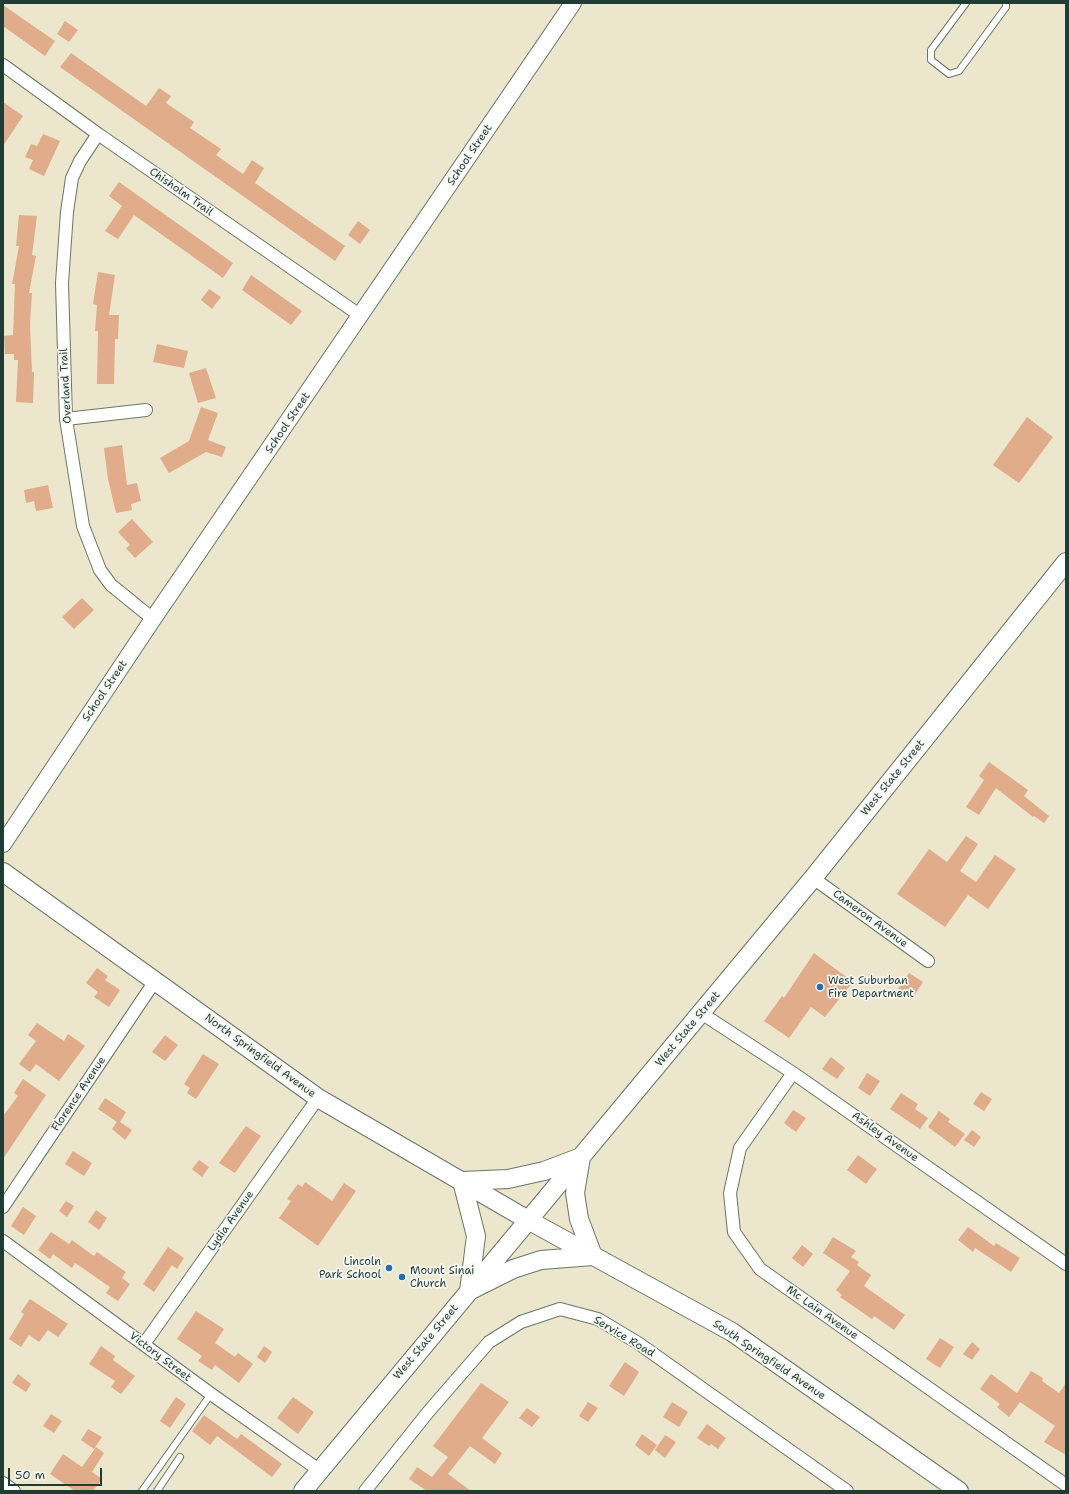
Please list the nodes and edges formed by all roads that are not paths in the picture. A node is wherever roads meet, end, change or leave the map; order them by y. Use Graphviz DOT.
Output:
graph roads {
  1 [pos="574,3"];
  2 [pos="966,3"];
  3 [pos="1006,3"];
  4 [pos="3,65"];
  5 [pos="98,134"];
  6 [pos="361,316"];
  7 [pos="146,410"];
  8 [pos="66,419"];
  9 [pos="1066,562"];
  10 [pos="153,619"];
  11 [pos="3,844"];
  12 [pos="3,872"];
  13 [pos="813,878"];
  14 [pos="928,961"];
  15 [pos="155,981"];
  16 [pos="701,1013"];
  17 [pos="793,1073"];
  18 [pos="318,1098"];
  19 [pos="581,1157"];
  20 [pos="462,1181"];
  21 [pos="3,1207"];
  22 [pos="528,1220"];
  23 [pos="3,1242"];
  24 [pos="593,1256"];
  25 [pos="1066,1264"];
  26 [pos="469,1291"];
  27 [pos="144,1344"];
  28 [pos="211,1394"];
  29 [pos="180,1457"];
  30 [pos="319,1470"];
  31 [pos="3,1483"];
  32 [pos="1066,1485"];
  33 [pos="14,1491"];
  34 [pos="142,1491"];
  35 [pos="157,1491"];
  36 [pos="303,1491"];
  37 [pos="365,1491"];
  38 [pos="848,1491"];
  39 [pos="959,1491"];
  1 -- 6 [label="main road, School Street"];
  2 -- 3 [label="lane"];
  4 -- 5 [label="street, Chisholm Trail"];
  5 -- 6 [label="street, Chisholm Trail"];
  5 -- 8 [label="street, Overland Trail"];
  6 -- 10 [label="main road, School Street"];
  7 -- 8 [label="street"];
  8 -- 10 [label="street, Overland Trail"];
  9 -- 13 [label="main road, West State Street"];
  10 -- 11 [label="main road, School Street"];
  12 -- 15 [label="main road, North Springfield Avenue"];
  13 -- 14 [label="street, Cameron Avenue"];
  13 -- 16 [label="main road, West State Street"];
  15 -- 18 [label="main road, North Springfield Avenue"];
  15 -- 21 [label="street, Florence Avenue"];
  16 -- 17 [label="street, Ashley Avenue"];
  16 -- 19 [label="main road, West State Street"];
  17 -- 25 [label="street, Ashley Avenue"];
  17 -- 32 [label="street, Mc Lain Avenue"];
  18 -- 20 [label="main road, North Springfield Avenue"];
  18 -- 27 [label="street, Lydia Avenue"];
  19 -- 20 [label="main road"];
  19 -- 22 [label="main road, West State Street"];
  19 -- 24 [label="main road"];
  20 -- 22 [label="main road, North Springfield Avenue"];
  20 -- 26 [label="main road"];
  22 -- 24 [label="main road, South Springfield Avenue"];
  22 -- 26 [label="main road, West State Street"];
  23 -- 27 [label="street, Victory Street"];
  24 -- 26 [label="main road"];
  24 -- 39 [label="main road, South Springfield Avenue"];
  26 -- 30 [label="main road, West State Street"];
  27 -- 28 [label="street, Victory Street"];
  28 -- 30 [label="street, Victory Street"];
  28 -- 34 [label="lane"];
  29 -- 35 [label="lane"];
  30 -- 36 [label="main road, West State Street"];
  31 -- 33 [label="street"];
  37 -- 38 [label="street, Service Road"];
}
